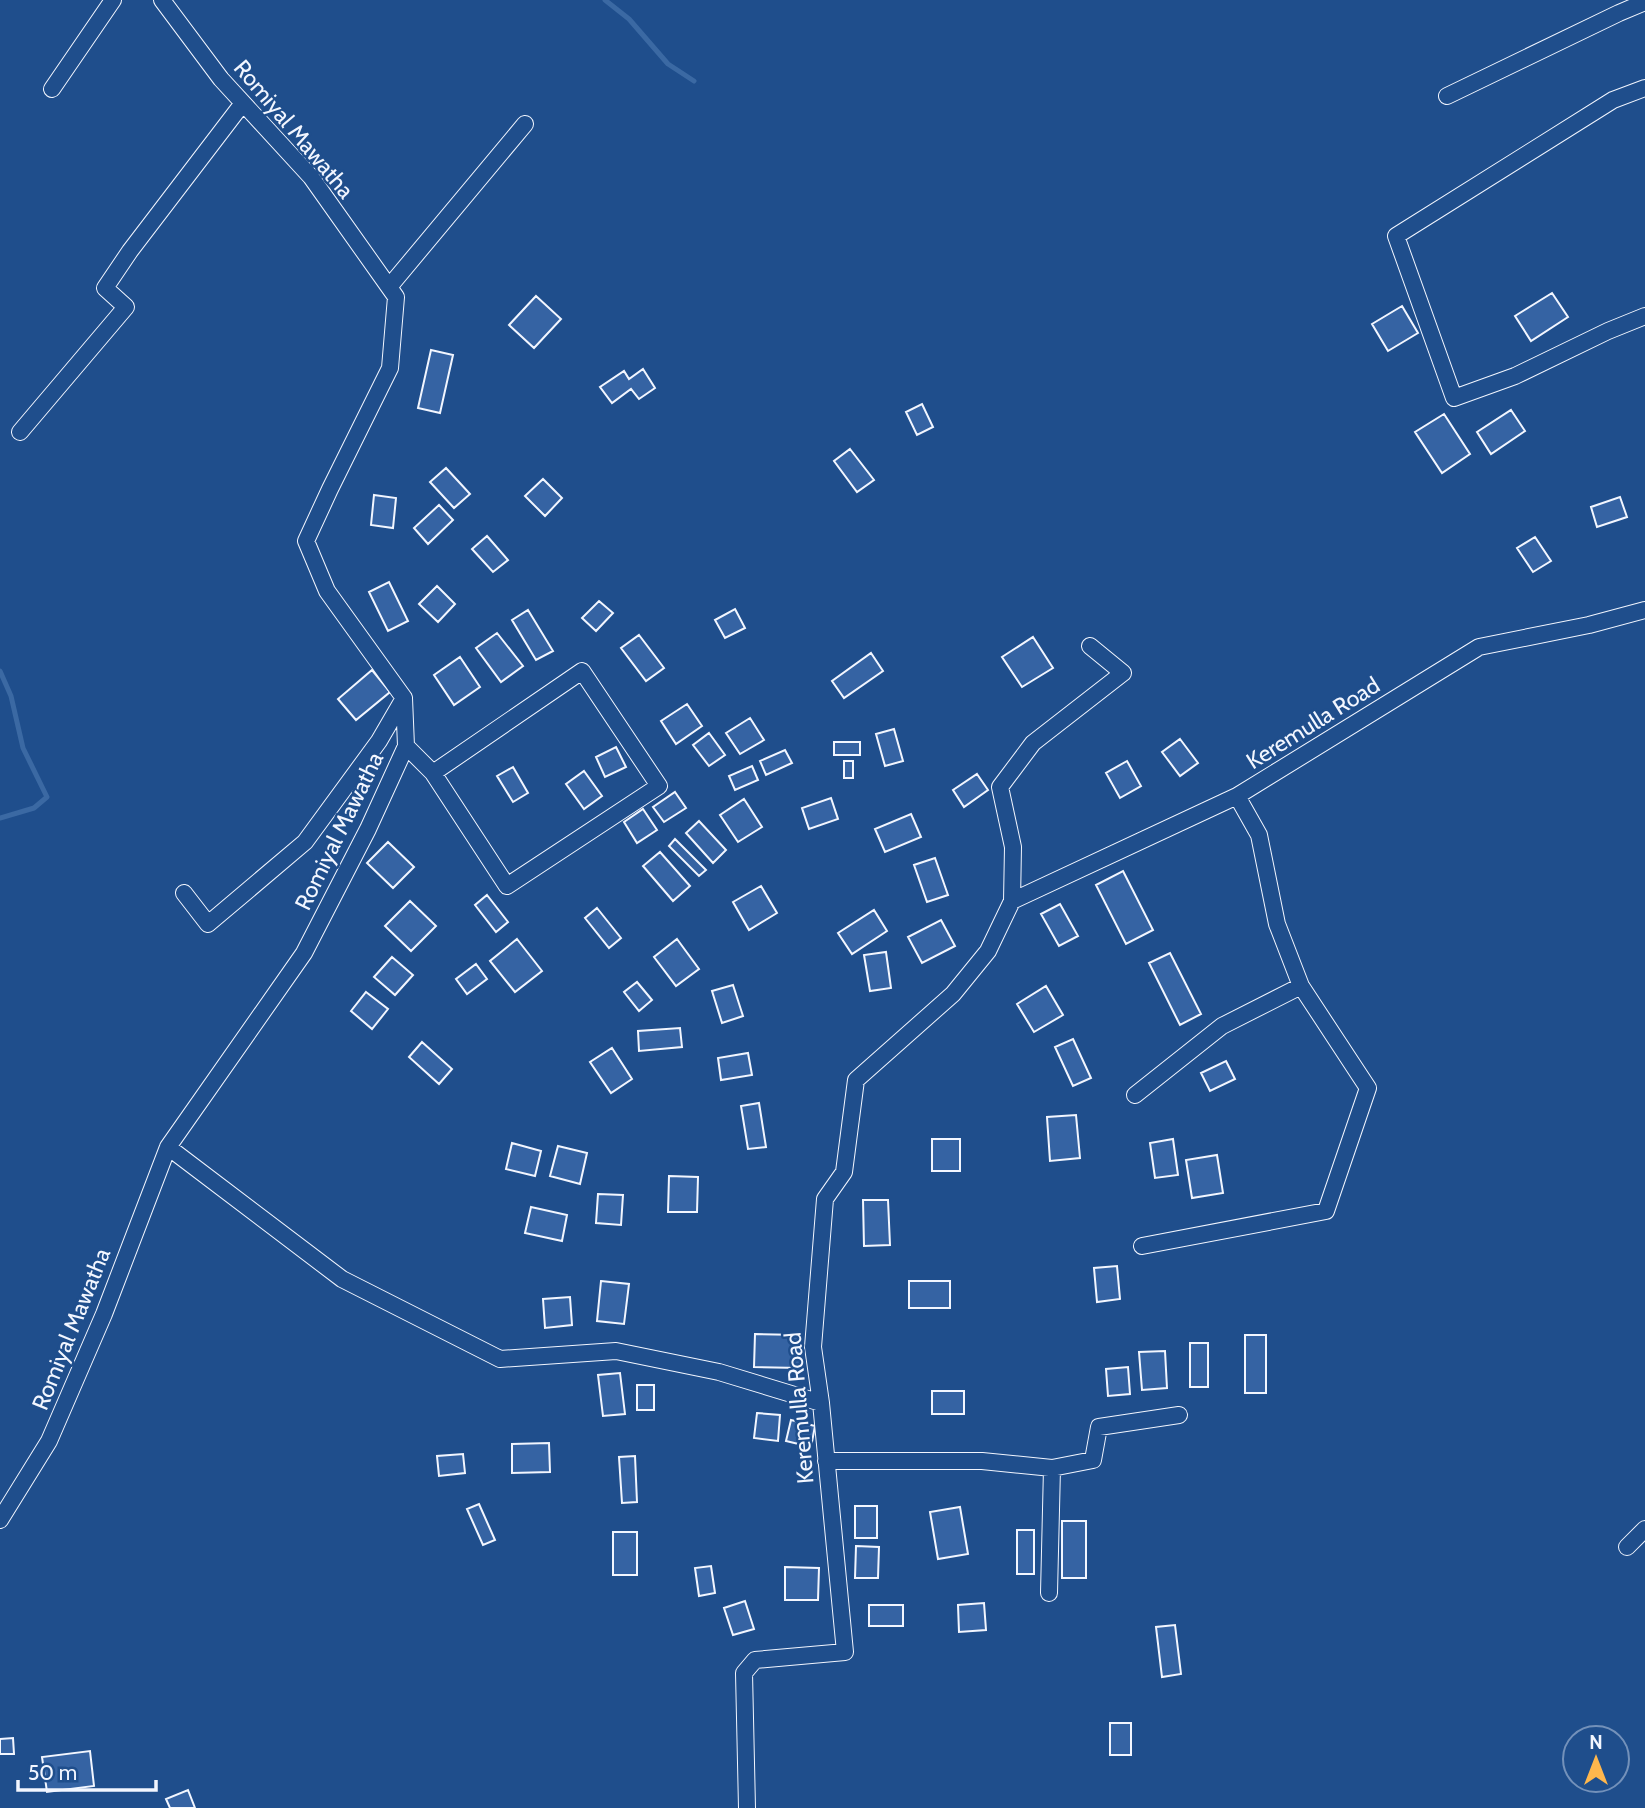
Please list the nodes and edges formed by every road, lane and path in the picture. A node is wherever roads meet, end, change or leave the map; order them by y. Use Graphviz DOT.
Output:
graph roads {
  1 [pos="113,0"];
  2 [pos="162,0"];
  3 [pos="1645,2"];
  4 [pos="1645,88"];
  5 [pos="52,89"];
  6 [pos="1447,96"];
  7 [pos="243,103"];
  8 [pos="525,124"];
  9 [pos="389,287"];
  10 [pos="1645,316"];
  11 [pos="20,432"];
  12 [pos="1645,610"];
  13 [pos="1090,646"];
  14 [pos="404,698"];
  15 [pos="406,746"];
  16 [pos="433,773"];
  17 [pos="1237,796"];
  18 [pos="184,893"];
  19 [pos="1012,901"];
  20 [pos="1301,986"];
  21 [pos="1135,1095"];
  22 [pos="168,1147"];
  23 [pos="1142,1246"];
  24 [pos="821,1403"];
  25 [pos="1179,1415"];
  26 [pos="826,1461"];
  27 [pos="1052,1468"];
  28 [pos="0,1520"];
  29 [pos="1645,1529"];
  30 [pos="1627,1547"];
  31 [pos="1049,1592"];
  32 [pos="747,1808"];
  1 -- 5 [label="street"];
  2 -- 7 [label="street, Romiyal Mawatha"];
  3 -- 6 [label="street"];
  4 -- 10 [label="street"];
  7 -- 9 [label="street, Romiyal Mawatha"];
  7 -- 11 [label="street"];
  8 -- 9 [label="street"];
  9 -- 14 [label="street, Romiyal Mawatha"];
  12 -- 17 [label="street, Keremulla Road"];
  13 -- 19 [label="street, Keremulla Road"];
  14 -- 15 [label="street, Romiyal Mawatha"];
  14 -- 18 [label="street"];
  15 -- 16 [label="street"];
  15 -- 22 [label="street, Romiyal Mawatha"];
  16 -- 16 [label="street"];
  17 -- 19 [label="street, Keremulla Road"];
  17 -- 20 [label="street"];
  19 -- 24 [label="street, Keremulla Road"];
  20 -- 21 [label="street"];
  20 -- 23 [label="street"];
  22 -- 24 [label="street"];
  22 -- 28 [label="street, Romiyal Mawatha"];
  24 -- 26 [label="street, Keremulla Road"];
  25 -- 27 [label="street"];
  26 -- 27 [label="street"];
  26 -- 32 [label="street, Keremulla Road"];
  27 -- 31 [label="street"];
  29 -- 30 [label="street"];
}
